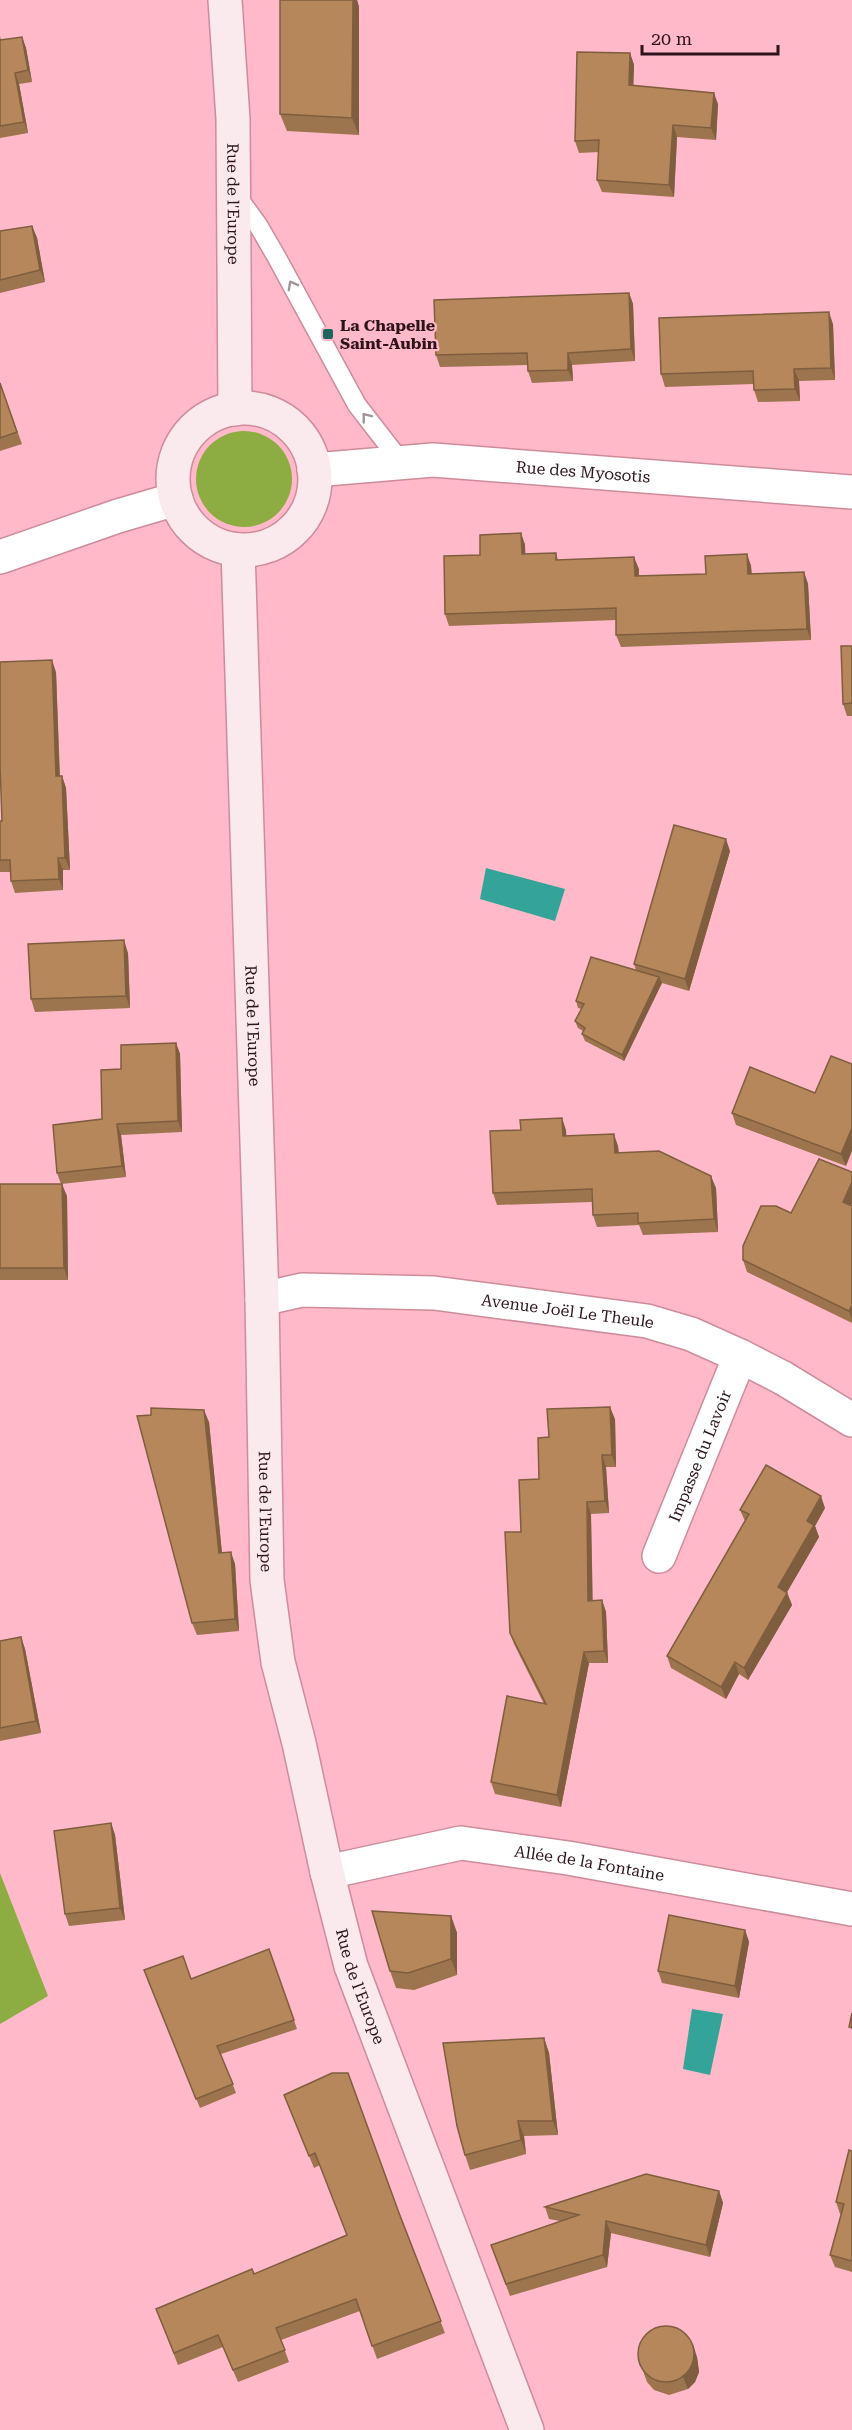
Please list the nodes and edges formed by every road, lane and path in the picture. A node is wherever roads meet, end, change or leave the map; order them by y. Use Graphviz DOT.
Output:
graph roads {
  1 [pos="225,0"];
  2 [pos="233,191"];
  3 [pos="235,409"];
  4 [pos="402,463"];
  5 [pos="314,470"];
  6 [pos="852,492"];
  7 [pos="176,499"];
  8 [pos="238,550"];
  9 [pos="0,557"];
  10 [pos="262,1299"];
  11 [pos="740,1356"];
  12 [pos="852,1420"];
  13 [pos="659,1556"];
  14 [pos="327,1872"];
  15 [pos="852,1909"];
  16 [pos="527,2430"];
  1 -- 2 [label="street, Rue de l'Europe"];
  2 -- 3 [label="street, Rue de l'Europe"];
  4 -- 2 [label="lane, one-way"];
  3 -- 5 [label="street"];
  3 -- 7 [label="street"];
  4 -- 5 [label="street, Rue des Myosotis"];
  4 -- 6 [label="street, Rue des Myosotis"];
  5 -- 8 [label="street"];
  7 -- 8 [label="street"];
  7 -- 9 [label="street"];
  8 -- 10 [label="street, Rue de l'Europe"];
  10 -- 11 [label="street, Avenue Joël Le Theule"];
  10 -- 14 [label="street, Rue de l'Europe"];
  11 -- 12 [label="street, Avenue Joël Le Theule"];
  11 -- 13 [label="street, Impasse du Lavoir"];
  14 -- 15 [label="street, Allée de la Fontaine"];
  14 -- 16 [label="street, Rue de l'Europe"];
}
